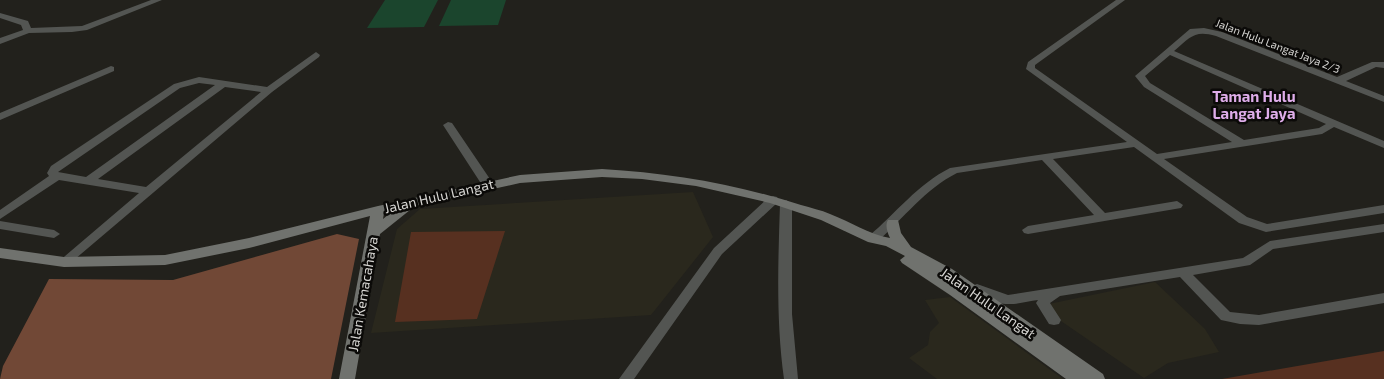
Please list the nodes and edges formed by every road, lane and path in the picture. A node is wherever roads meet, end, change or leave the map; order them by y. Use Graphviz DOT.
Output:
graph roads {
  1 [pos="158,0"];
  2 [pos="1121,0"];
  3 [pos="0,15"];
  4 [pos="28,31"];
  5 [pos="0,41"];
  6 [pos="1169,52"];
  7 [pos="316,55"];
  8 [pos="1384,65"];
  9 [pos="111,69"];
  10 [pos="1337,81"];
  11 [pos="223,84"];
  12 [pos="269,90"];
  13 [pos="1384,99"];
  14 [pos="0,117"];
  15 [pos="1334,123"];
  16 [pos="448,125"];
  17 [pos="1135,144"];
  18 [pos="1243,144"];
  19 [pos="1384,145"];
  20 [pos="1045,157"];
  21 [pos="1155,157"];
  22 [pos="57,176"];
  23 [pos="88,181"];
  24 [pos="488,185"];
  25 [pos="148,191"];
  26 [pos="415,202"];
  27 [pos="780,202"];
  28 [pos="1177,205"];
  29 [pos="1384,209"];
  30 [pos="378,210"];
  31 [pos="0,215"];
  32 [pos="1103,218"];
  33 [pos="893,223"];
  34 [pos="0,224"];
  35 [pos="1384,228"];
  36 [pos="1028,230"];
  37 [pos="374,232"];
  38 [pos="54,234"];
  39 [pos="873,239"];
  40 [pos="906,250"];
  41 [pos="2,256"];
  42 [pos="64,262"];
  43 [pos="1183,272"];
  44 [pos="947,273"];
  45 [pos="1063,292"];
  46 [pos="1384,298"];
  47 [pos="1054,320"];
  48 [pos="347,379"];
  49 [pos="626,379"];
  50 [pos="791,379"];
  51 [pos="1078,379"];
  52 [pos="1097,379"];
  1 -- 4 [label="street"];
  2 -- 17 [label="street"];
  3 -- 4 [label="street"];
  4 -- 5 [label="street"];
  6 -- 10 [label="street, Jalan Hulu Langat Jaya 2/3"];
  6 -- 15 [label="street"];
  6 -- 18 [label="street, Jalan Hulu Langat Jaya 2/3"];
  7 -- 12 [label="street"];
  8 -- 10 [label="street"];
  9 -- 14 [label="street"];
  10 -- 13 [label="street, Jalan Hulu Langat Jaya 2/3"];
  11 -- 12 [label="street"];
  11 -- 22 [label="street"];
  11 -- 23 [label="street"];
  12 -- 25 [label="street"];
  15 -- 18 [label="street"];
  15 -- 19 [label="street"];
  16 -- 24 [label="street"];
  17 -- 20 [label="street"];
  17 -- 21 [label="street"];
  18 -- 21 [label="street"];
  20 -- 32 [label="street"];
  20 -- 33 [label="street"];
  21 -- 29 [label="street"];
  22 -- 23 [label="street"];
  22 -- 31 [label="street"];
  23 -- 25 [label="street"];
  24 -- 26 [label="main road, Jalan Hulu Langat"];
  24 -- 27 [label="main road, Jalan Hulu Langat"];
  25 -- 42 [label="street"];
  26 -- 30 [label="main road, Jalan Hulu Langat"];
  26 -- 37 [label="main road"];
  27 -- 39 [label="main road, Jalan Hulu Langat"];
  27 -- 49 [label="street"];
  27 -- 50 [label="street"];
  28 -- 32 [label="street"];
  30 -- 37 [label="main road, Jalan Kemacahaya"];
  30 -- 42 [label="main road, Jalan Hulu Langat"];
  32 -- 36 [label="street"];
  33 -- 39 [label="street"];
  33 -- 40 [label="main road"];
  34 -- 38 [label="street"];
  35 -- 43 [label="street"];
  37 -- 48 [label="main road, Jalan Kemacahaya"];
  39 -- 40 [label="main road, Jalan Hulu Langat"];
  39 -- 51 [label="main road, Jalan Hulu Langat"];
  40 -- 44 [label="main road, Jalan Hulu Langat"];
  41 -- 42 [label="main road, Jalan Hulu Langat"];
  43 -- 45 [label="street"];
  43 -- 46 [label="street"];
  44 -- 45 [label="street"];
  44 -- 52 [label="main road, Jalan Hulu Langat"];
  45 -- 47 [label="street"];
}
